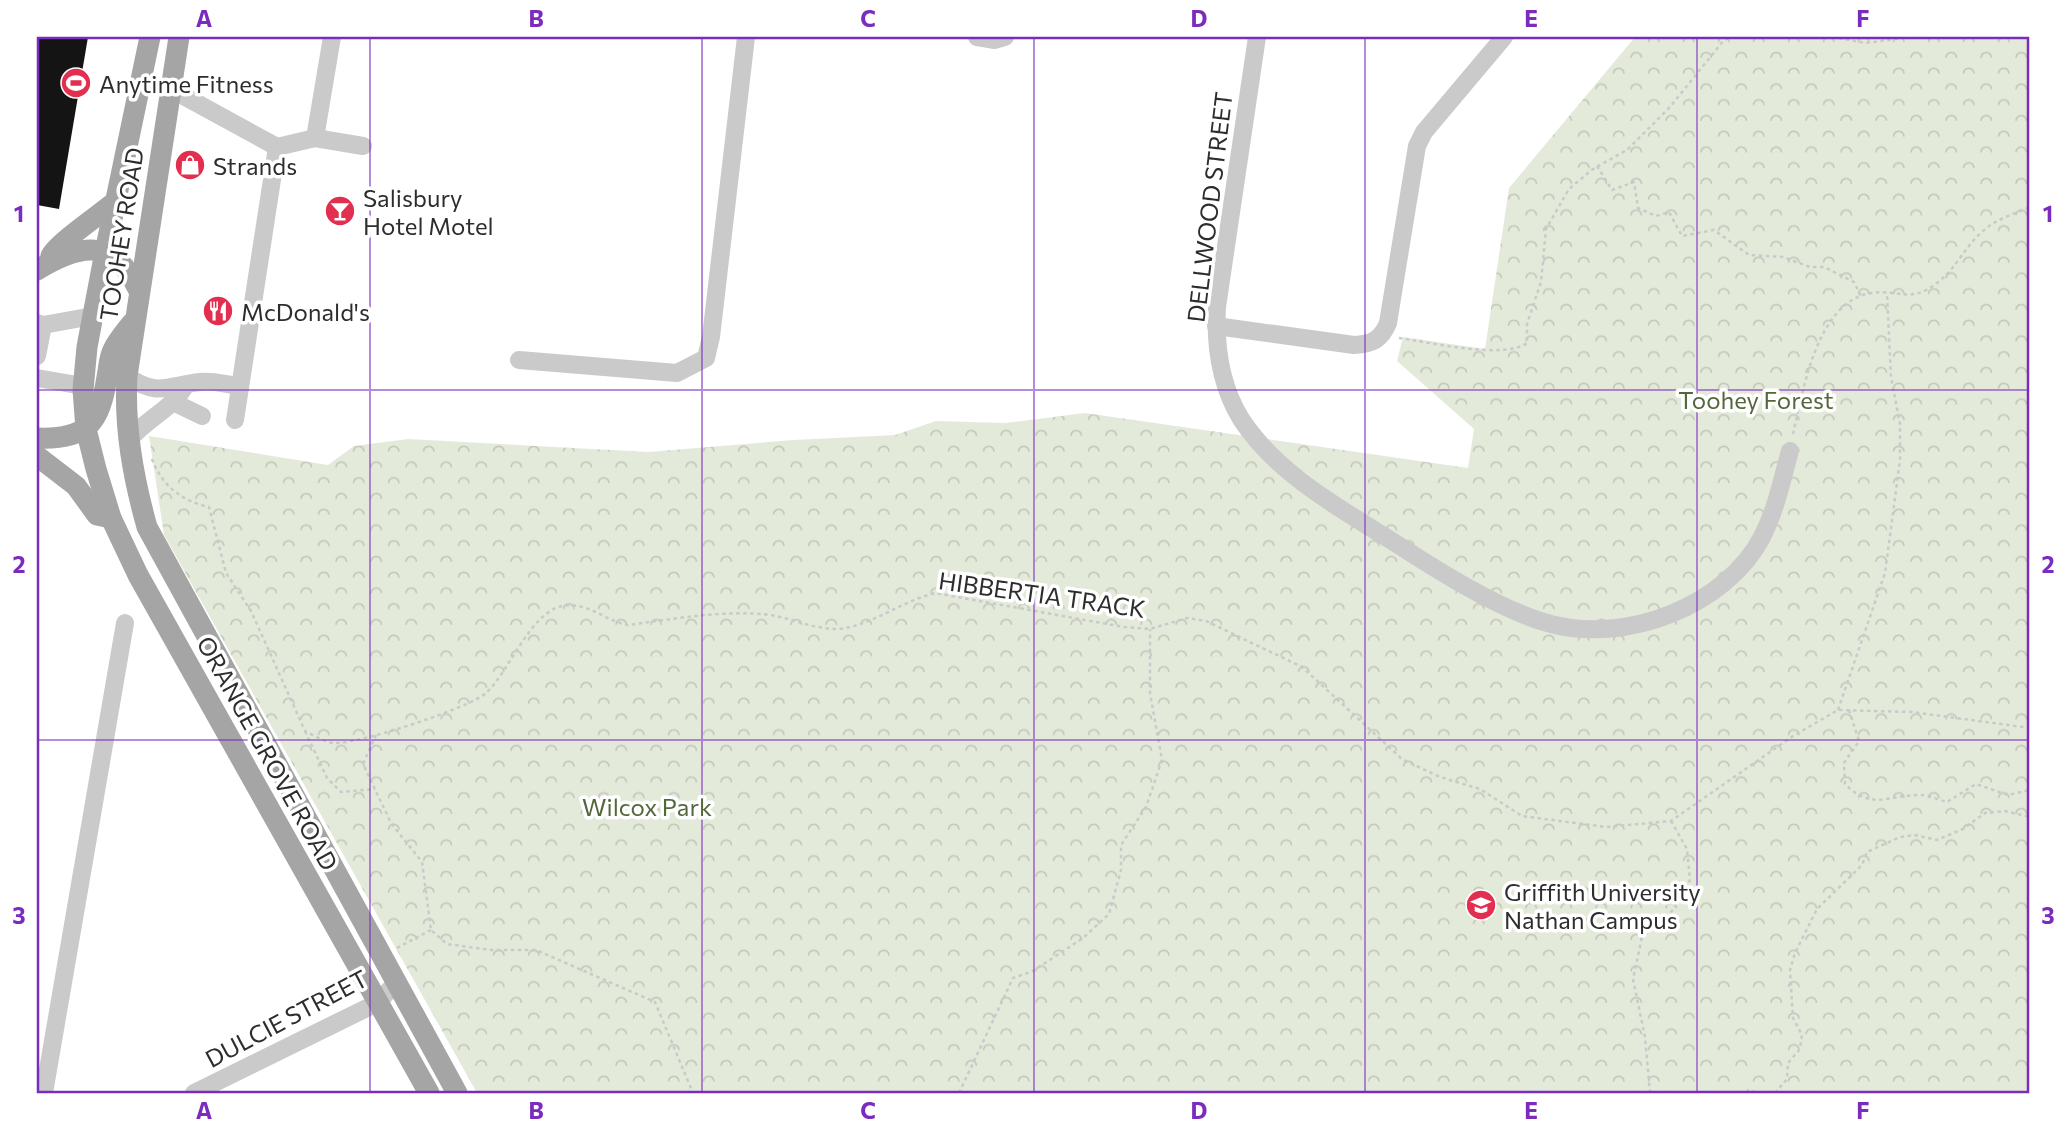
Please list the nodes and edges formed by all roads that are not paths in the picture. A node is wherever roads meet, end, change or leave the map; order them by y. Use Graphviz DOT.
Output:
graph roads {
  1 [pos="150,37"];
  2 [pos="179,37"];
  3 [pos="332,37"];
  4 [pos="746,37"];
  5 [pos="976,37"];
  6 [pos="1005,37"];
  7 [pos="1257,37"];
  8 [pos="1504,37"];
  9 [pos="171,89"];
  10 [pos="315,138"];
  11 [pos="363,146"];
  12 [pos="277,147"];
  13 [pos="116,201"];
  14 [pos="105,252"];
  15 [pos="42,267"];
  16 [pos="138,289"];
  17 [pos="93,316"];
  18 [pos="133,321"];
  19 [pos="40,324"];
  20 [pos="1216,326"];
  21 [pos="37,356"];
  22 [pos="519,360"];
  23 [pos="127,376"];
  24 [pos="37,378"];
  25 [pos="83,386"];
  26 [pos="185,386"];
  27 [pos="240,386"];
  28 [pos="175,403"];
  29 [pos="202,415"];
  30 [pos="235,420"];
  31 [pos="86,429"];
  32 [pos="37,438"];
  33 [pos="128,441"];
  34 [pos="1790,451"];
  35 [pos="37,456"];
  36 [pos="111,518"];
  37 [pos="125,623"];
  38 [pos="397,982"];
  39 [pos="377,1003"];
  40 [pos="44,1093"];
  41 [pos="194,1093"];
  42 [pos="429,1093"];
  43 [pos="457,1093"];
  1 -- 13 [label="main road, TOOHEY ROAD"];
  2 -- 9 [label="main road, TOOHEY ROAD"];
  3 -- 10 [label="street"];
  4 -- 22 [label="street"];
  5 -- 6 [label="street"];
  7 -- 20 [label="street, DELLWOOD STREET"];
  8 -- 20 [label="street"];
  9 -- 12 [label="street"];
  9 -- 16 [label="main road, TOOHEY ROAD"];
  10 -- 11 [label="street"];
  10 -- 12 [label="street"];
  12 -- 27 [label="street"];
  13 -- 14 [label="main road, TOOHEY ROAD"];
  13 -- 15 [label="main road"];
  14 -- 15 [label="main road"];
  14 -- 16 [label="main road"];
  14 -- 17 [label="main road, TOOHEY ROAD"];
  16 -- 18 [label="main road, TOOHEY ROAD"];
  17 -- 19 [label="street"];
  17 -- 25 [label="main road, TOOHEY ROAD"];
  18 -- 23 [label="main road, TOOHEY ROAD"];
  18 -- 31 [label="main road"];
  19 -- 21 [label="street"];
  20 -- 34 [label="street, DELLWOOD STREET"];
  23 -- 26 [label="street"];
  23 -- 33 [label="main road, TOOHEY ROAD"];
  24 -- 25 [label="street"];
  25 -- 31 [label="main road, TOOHEY ROAD"];
  26 -- 27 [label="street"];
  26 -- 28 [label="street"];
  27 -- 30 [label="street"];
  28 -- 29 [label="street"];
  28 -- 33 [label="street"];
  31 -- 32 [label="main road"];
  31 -- 36 [label="main road, ORANGE GROVE ROAD"];
  33 -- 38 [label="main road, ORANGE GROVE ROAD"];
  35 -- 36 [label="main road"];
  36 -- 39 [label="main road, ORANGE GROVE ROAD"];
  37 -- 40 [label="street"];
  38 -- 39 [label="street, DULCIE STREET"];
  38 -- 43 [label="main road, ORANGE GROVE ROAD"];
  39 -- 41 [label="street, DULCIE STREET"];
  39 -- 42 [label="main road, ORANGE GROVE ROAD"];
}
